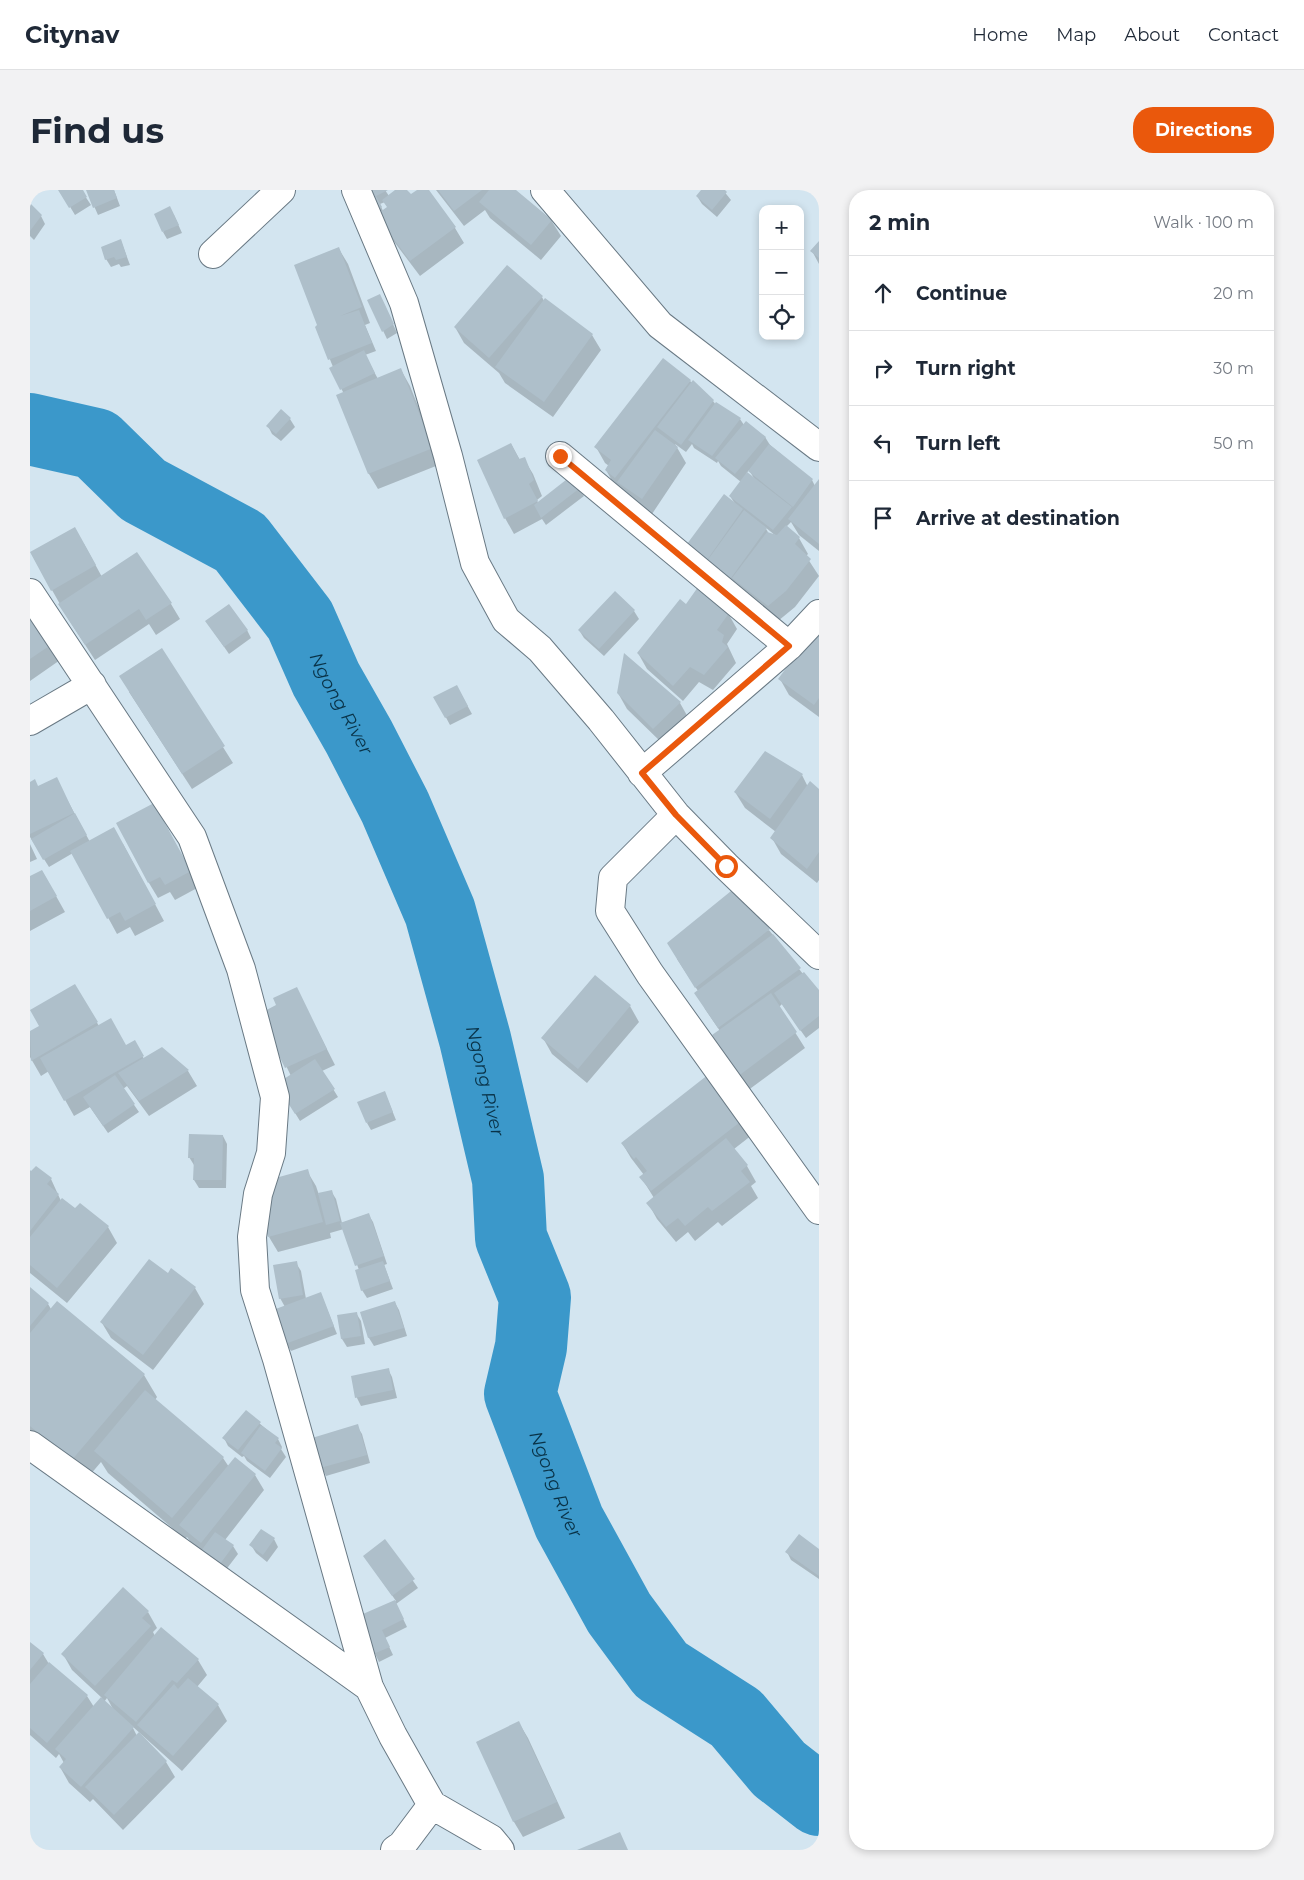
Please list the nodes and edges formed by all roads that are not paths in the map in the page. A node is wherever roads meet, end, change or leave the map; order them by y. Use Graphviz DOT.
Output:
graph roads {
  1 [pos="281,190"];
  2 [pos="356,190"];
  3 [pos="545,190"];
  4 [pos="213,254"];
  5 [pos="819,447"];
  6 [pos="560,456"];
  7 [pos="30,593"];
  8 [pos="819,614"];
  9 [pos="789,646"];
  10 [pos="92,685"];
  11 [pos="30,721"];
  12 [pos="642,773"];
  13 [pos="676,815"];
  14 [pos="819,955"];
  15 [pos="819,1210"];
  16 [pos="30,1445"];
  17 [pos="369,1687"];
  18 [pos="432,1805"];
  19 [pos="395,1850"];
  20 [pos="500,1850"];
  1 -- 4 [label="street"];
  2 -- 12 [label="street"];
  3 -- 5 [label="street"];
  6 -- 9 [label="street"];
  7 -- 10 [label="street"];
  8 -- 9 [label="street"];
  9 -- 12 [label="street"];
  10 -- 11 [label="street"];
  10 -- 17 [label="street"];
  12 -- 13 [label="street"];
  13 -- 14 [label="street"];
  13 -- 15 [label="street"];
  16 -- 17 [label="street"];
  17 -- 18 [label="street"];
  18 -- 19 [label="street"];
  18 -- 20 [label="street"];
}
